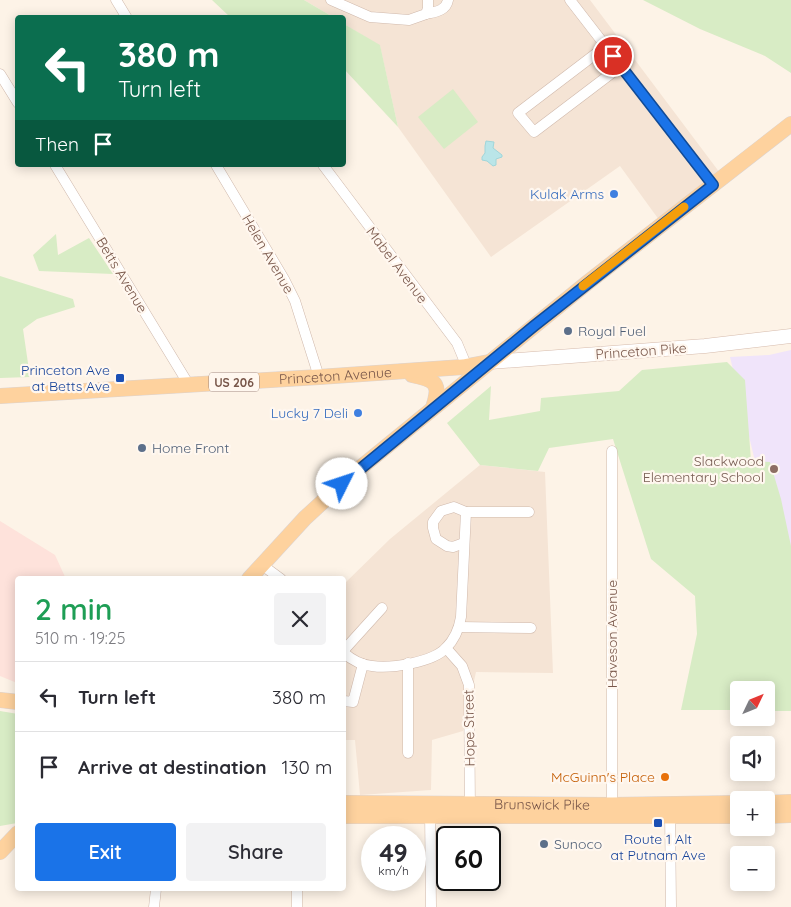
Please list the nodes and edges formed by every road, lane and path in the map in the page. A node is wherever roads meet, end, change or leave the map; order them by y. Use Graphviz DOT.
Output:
graph roads {
  1 [pos="116,0"];
  2 [pos="331,0"];
  3 [pos="428,0"];
  4 [pos="448,0"];
  5 [pos="570,0"];
  6 [pos="426,14"];
  7 [pos="125,15"];
  8 [pos="606,46"];
  9 [pos="621,66"];
  10 [pos="0,74"];
  11 [pos="15,98"];
  12 [pos="791,124"];
  13 [pos="56,167"];
  14 [pos="217,167"];
  15 [pos="325,167"];
  16 [pos="713,185"];
  17 [pos="791,336"];
  18 [pos="490,362"];
  19 [pos="467,366"];
  20 [pos="396,372"];
  21 [pos="319,377"];
  22 [pos="189,385"];
  23 [pos="0,396"];
  24 [pos="433,408"];
  25 [pos="612,451"];
  26 [pos="466,512"];
  27 [pos="529,512"];
  28 [pos="464,543"];
  29 [pos="262,565"];
  30 [pos="252,576"];
  31 [pos="278,576"];
  32 [pos="382,608"];
  33 [pos="459,627"];
  34 [pos="531,628"];
  35 [pos="446,648"];
  36 [pos="346,650"];
  37 [pos="346,653"];
  38 [pos="408,663"];
  39 [pos="363,664"];
  40 [pos="0,700"];
  41 [pos="346,701"];
  42 [pos="15,702"];
  43 [pos="408,753"];
  44 [pos="791,802"];
  45 [pos="346,803"];
  46 [pos="775,803"];
  47 [pos="730,804"];
  48 [pos="430,810"];
  49 [pos="470,810"];
  50 [pos="670,810"];
  51 [pos="612,811"];
  52 [pos="730,815"];
  53 [pos="346,816"];
  54 [pos="775,816"];
  55 [pos="791,816"];
  56 [pos="0,830"];
  57 [pos="15,831"];
  58 [pos="15,834"];
  59 [pos="0,852"];
  60 [pos="156,891"];
  61 [pos="297,891"];
  62 [pos="154,907"];
  63 [pos="297,907"];
  64 [pos="430,907"];
  65 [pos="671,907"];
  1 -- 7 [label="street"];
  2 -- 6 [label="street"];
  3 -- 6 [label="street"];
  4 -- 6 [label="street"];
  5 -- 8 [label="street"];
  8 -- 9 [label="street"];
  8 -- 9 [label="street"];
  9 -- 16 [label="street"];
  10 -- 11 [label="street"];
  12 -- 16 [label="main road, US 206"];
  13 -- 22 [label="street, Betts Avenue"];
  14 -- 21 [label="street, Helen Avenue"];
  15 -- 19 [label="street, Mabel Avenue"];
  16 -- 18 [label="main road, US 206"];
  17 -- 18 [label="main road, Princeton Pike"];
  18 -- 19 [label="main road, Princeton Avenue / US 206"];
  18 -- 24 [label="main road, US 206"];
  19 -- 20 [label="main road, Princeton Avenue / US 206"];
  20 -- 21 [label="main road, Princeton Avenue / US 206"];
  20 -- 24 [label="main road"];
  21 -- 22 [label="main road, Princeton Avenue / US 206"];
  22 -- 23 [label="main road, Princeton Avenue / US 206"];
  24 -- 29 [label="main road, US 206"];
  25 -- 51 [label="street, Haveson Avenue"];
  26 -- 27 [label="street"];
  26 -- 28 [label="street"];
  26 -- 28 [label="street"];
  28 -- 33 [label="street"];
  29 -- 30 [label="main road, US 206"];
  29 -- 31 [label="street"];
  32 -- 36 [label="street"];
  33 -- 34 [label="street"];
  33 -- 35 [label="street"];
  35 -- 38 [label="street"];
  35 -- 49 [label="street, Hope Street"];
  37 -- 39 [label="street"];
  38 -- 39 [label="street"];
  38 -- 43 [label="street"];
  39 -- 41 [label="street"];
  40 -- 42 [label="main road"];
  44 -- 46 [label="main road"];
  45 -- 48 [label="main road, Brunswick Pike"];
  47 -- 50 [label="main road, Brunswick Pike"];
  48 -- 49 [label="main road, Brunswick Pike"];
  48 -- 53 [label="main road, Brunswick Pike"];
  48 -- 64 [label="street"];
  49 -- 51 [label="main road, Brunswick Pike"];
  50 -- 51 [label="main road, Brunswick Pike"];
  50 -- 52 [label="main road, Brunswick Pike"];
  50 -- 65 [label="street"];
  54 -- 55 [label="main road"];
  56 -- 57 [label="main road"];
  58 -- 59 [label="main road"];
  60 -- 62 [label="street"];
  61 -- 63 [label="street"];
}
